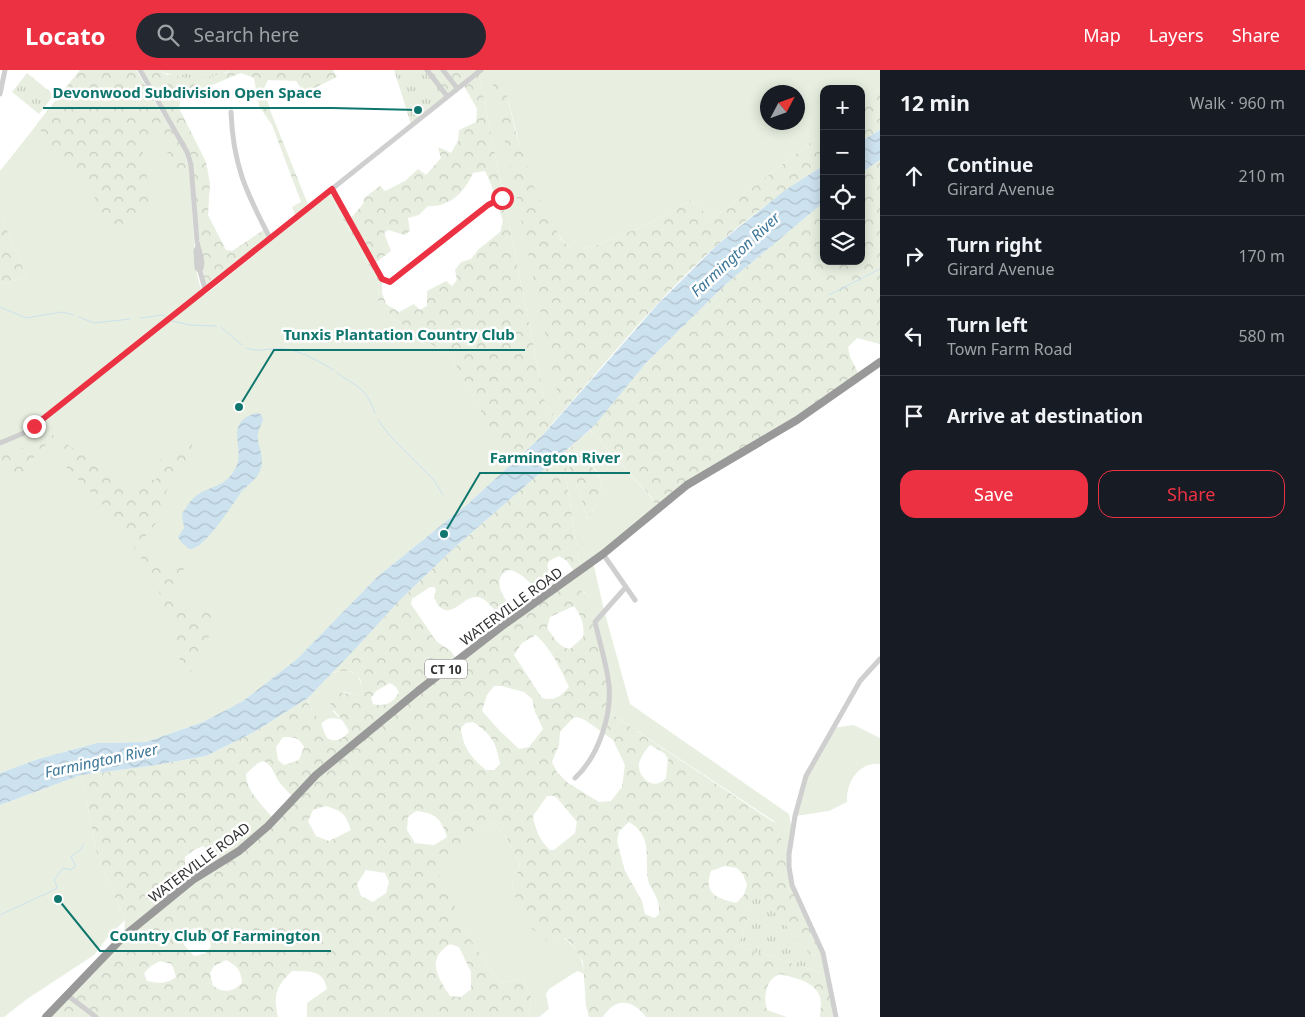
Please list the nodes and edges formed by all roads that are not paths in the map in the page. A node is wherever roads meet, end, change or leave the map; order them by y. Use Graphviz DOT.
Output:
graph roads {
  1 [pos="5,70"];
  2 [pos="140,70"];
  3 [pos="427,70"];
  4 [pos="443,70"];
  5 [pos="481,70"];
  6 [pos="457,88"];
  7 [pos="0,94"];
  8 [pos="447,96"];
  9 [pos="230,112"];
  10 [pos="332,189"];
  11 [pos="502,198"];
  12 [pos="270,238"];
  13 [pos="205,290"];
  14 [pos="880,362"];
  15 [pos="0,443"];
  16 [pos="603,554"];
  17 [pos="626,587"];
  18 [pos="635,600"];
  19 [pos="880,659"];
  20 [pos="575,778"];
  21 [pos="67,995"];
  22 [pos="46,1017"];
  23 [pos="96,1017"];
  24 [pos="836,1017"];
  1 -- 7 [label="street"];
  2 -- 13 [label="street"];
  3 -- 8 [label="street"];
  4 -- 6 [label="street"];
  5 -- 6 [label="street"];
  6 -- 8 [label="street"];
  8 -- 10 [label="street"];
  9 -- 12 [label="street"];
  10 -- 11 [label="street"];
  10 -- 12 [label="street"];
  12 -- 13 [label="street"];
  13 -- 15 [label="street"];
  14 -- 16 [label="highway, WATERVILLE ROAD / CT 10"];
  16 -- 17 [label="street"];
  16 -- 21 [label="highway, WATERVILLE ROAD / CT 10"];
  17 -- 18 [label="street"];
  17 -- 20 [label="street"];
  19 -- 24 [label="street"];
  21 -- 22 [label="highway, WATERVILLE ROAD / CT 10"];
  21 -- 23 [label="street"];
}
